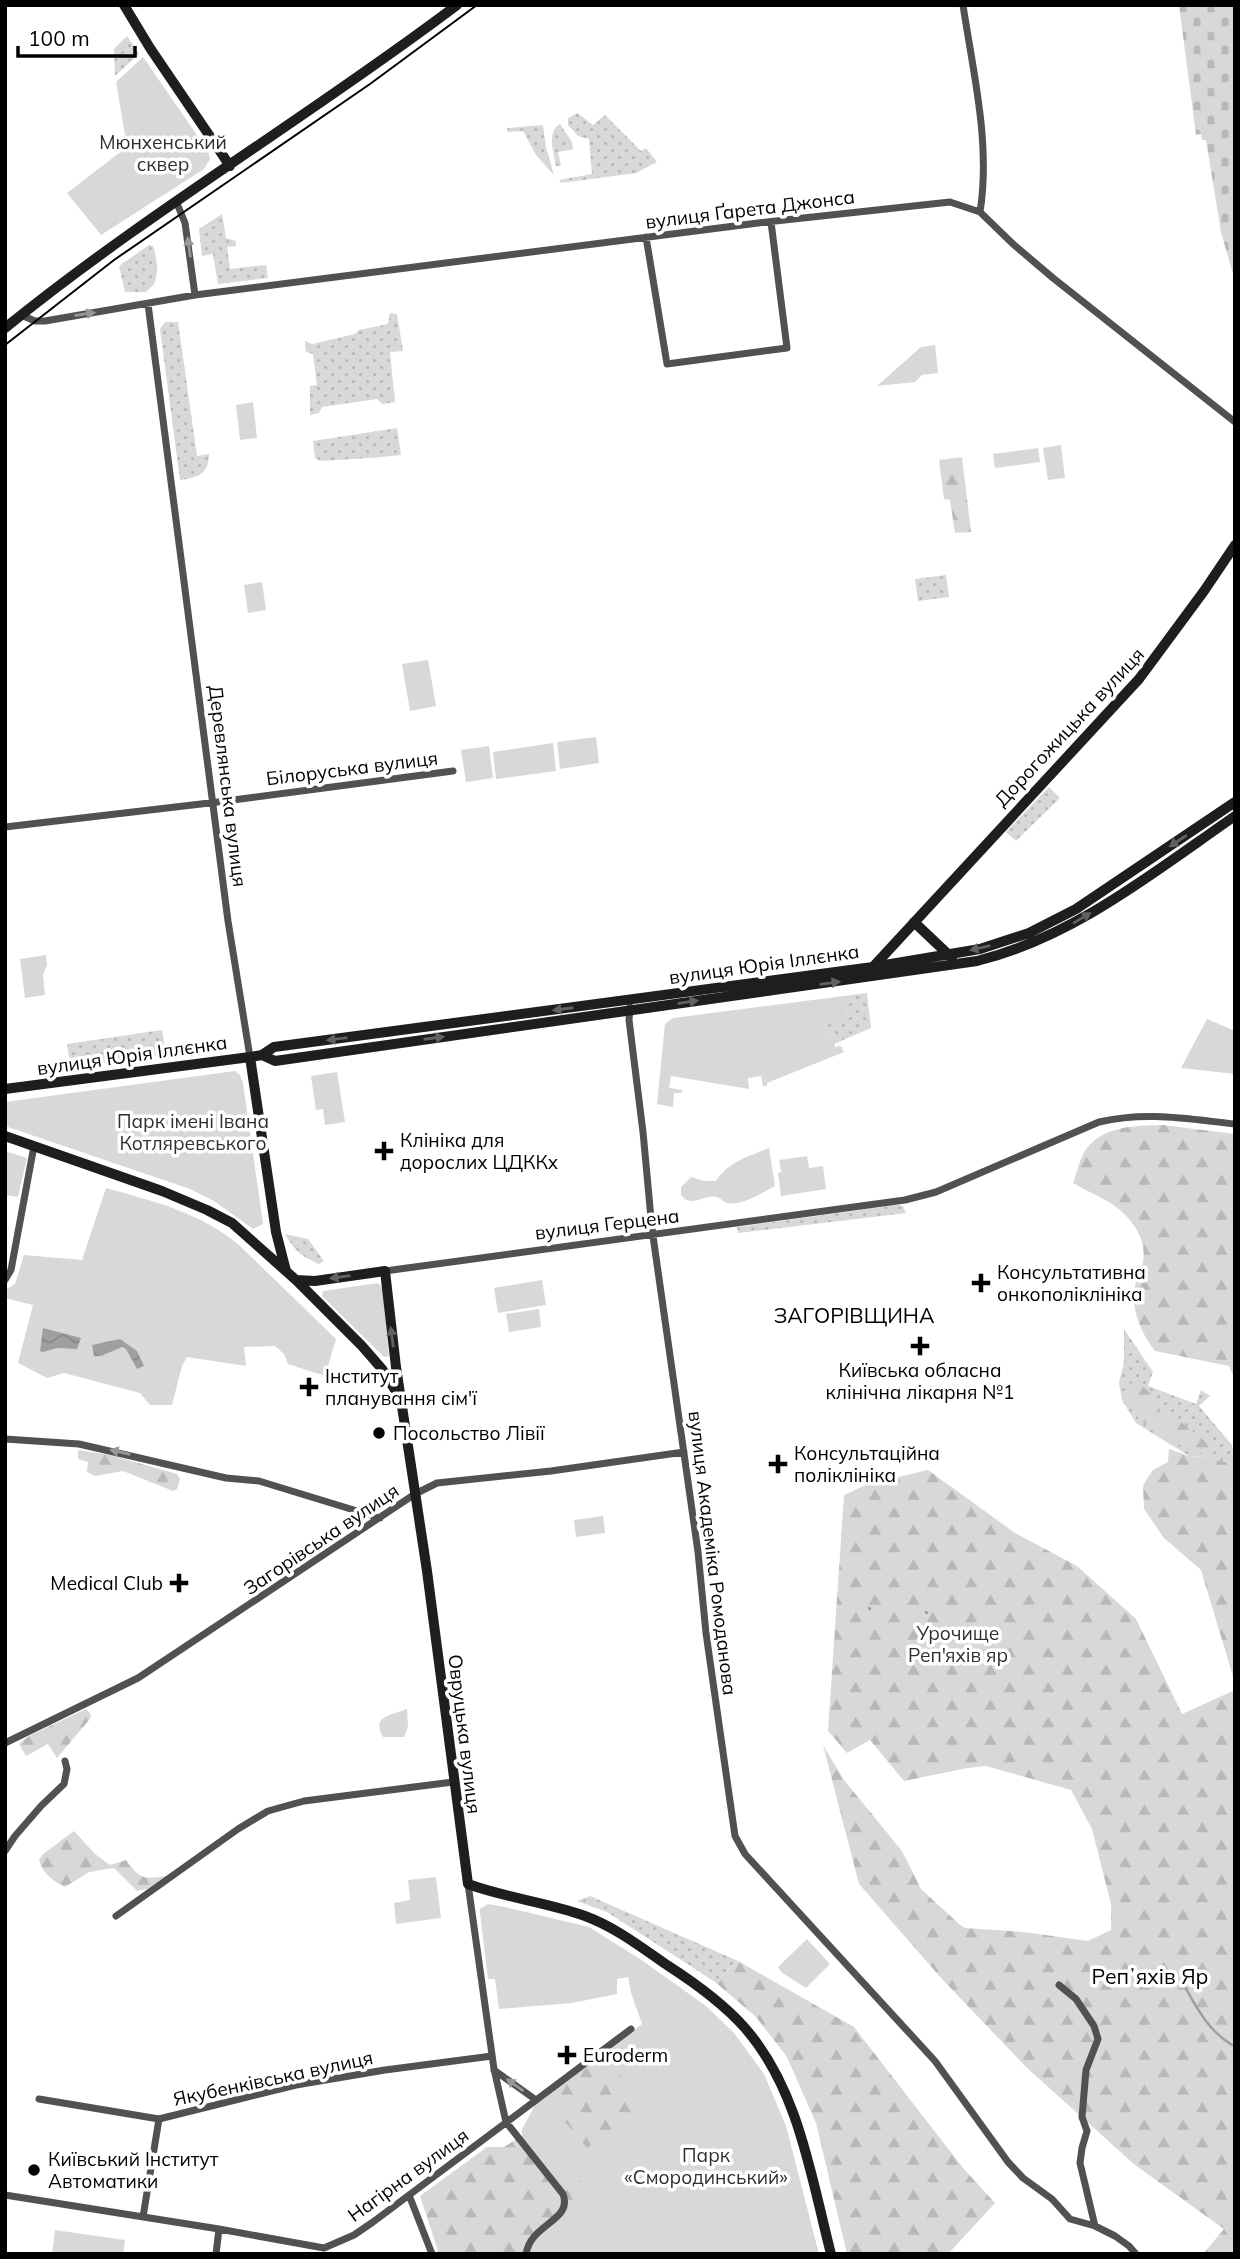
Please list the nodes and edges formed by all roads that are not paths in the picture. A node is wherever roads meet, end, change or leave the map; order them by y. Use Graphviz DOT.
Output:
graph roads {
  1 [pos="124,5"];
  2 [pos="457,5"];
  3 [pos="963,5"];
  4 [pos="230,166"];
  5 [pos="176,201"];
  6 [pos="980,212"];
  7 [pos="771,222"];
  8 [pos="646,237"];
  9 [pos="195,295"];
  10 [pos="148,304"];
  11 [pos="21,315"];
  12 [pos="5,328"];
  13 [pos="1235,422"];
  14 [pos="1235,545"];
  15 [pos="453,771"];
  16 [pos="1235,802"];
  17 [pos="212,803"];
  18 [pos="1235,816"];
  19 [pos="5,827"];
  20 [pos="914,922"];
  21 [pos="950,954"];
  22 [pos="956,965"];
  23 [pos="873,967"];
  24 [pos="864,978"];
  25 [pos="631,999"];
  26 [pos="630,1011"];
  27 [pos="262,1055"];
  28 [pos="250,1057"];
  29 [pos="5,1089"];
  30 [pos="1235,1124"];
  31 [pos="5,1136"];
  32 [pos="34,1146"];
  33 [pos="653,1236"];
  34 [pos="286,1271"];
  35 [pos="384,1271"];
  36 [pos="5,1280"];
  37 [pos="296,1280"];
  38 [pos="402,1403"];
  39 [pos="5,1439"];
  40 [pos="684,1452"];
  41 [pos="415,1494"];
  42 [pos="380,1518"];
  43 [pos="5,1742"];
  44 [pos="65,1761"];
  45 [pos="453,1782"];
  46 [pos="5,1851"];
  47 [pos="468,1884"];
  48 [pos="116,1916"];
  49 [pos="1059,1985"];
  50 [pos="631,2029"];
  51 [pos="492,2056"];
  52 [pos="494,2069"];
  53 [pos="39,2099"];
  54 [pos="536,2100"];
  55 [pos="159,2119"];
  56 [pos="506,2122"];
  57 [pos="5,2195"];
  58 [pos="409,2195"];
  59 [pos="143,2217"];
  60 [pos="1095,2226"];
  61 [pos="219,2229"];
  62 [pos="324,2251"];
  63 [pos="216,2254"];
  64 [pos="432,2254"];
  65 [pos="526,2254"];
  66 [pos="831,2254"];
  67 [pos="1136,2254"];
  1 -- 4 [label="main road"];
  2 -- 4 [label="main road"];
  3 -- 6 [label="street"];
  4 -- 5 [label="main road"];
  9 -- 5 [label="street, one-way"];
  5 -- 11 [label="main road"];
  6 -- 7 [label="street, вулиця Ґарета Джонса"];
  6 -- 13 [label="street, вулиця Ґарета Джонса"];
  7 -- 8 [label="street, вулиця Ґарета Джонса"];
  7 -- 8 [label="street"];
  8 -- 9 [label="street, вулиця Ґарета Джонса"];
  9 -- 10 [label="street, вулиця Ґарета Джонса"];
  11 -- 10 [label="street, вулиця Ґарета Джонса, one-way"];
  10 -- 17 [label="street, Деревлянська вулиця"];
  11 -- 12 [label="main road"];
  14 -- 20 [label="main road, Дорогожицька вулиця"];
  15 -- 17 [label="street, Білоруська вулиця"];
  16 -- 21 [label="main road, вулиця Юрія Іллєнка, one-way"];
  17 -- 19 [label="street, Білоруська вулиця"];
  17 -- 28 [label="street, Деревлянська вулиця"];
  22 -- 18 [label="main road, вулиця Юрія Іллєнка, one-way"];
  20 -- 21 [label="main road"];
  20 -- 23 [label="main road, Дорогожицька вулиця"];
  21 -- 22 [label="main road"];
  21 -- 23 [label="main road, вулиця Юрія Іллєнка"];
  22 -- 24 [label="main road, вулиця Юрія Іллєнка"];
  23 -- 24 [label="main road, Дорогожицька вулиця"];
  23 -- 25 [label="main road, вулиця Юрія Іллєнка"];
  26 -- 24 [label="main road, вулиця Юрія Іллєнка, one-way"];
  25 -- 26 [label="street, вулиця Академіка Ромоданова"];
  25 -- 27 [label="main road, вулиця Юрія Іллєнка, one-way"];
  27 -- 26 [label="main road, вулиця Юрія Іллєнка, one-way"];
  26 -- 33 [label="street, вулиця Академіка Ромоданова"];
  27 -- 28 [label="main road, вулиця Юрія Іллєнка"];
  28 -- 29 [label="main road, вулиця Юрія Іллєнка"];
  28 -- 34 [label="main road, Деревлянська вулиця"];
  30 -- 33 [label="street, вулиця Герцена"];
  31 -- 32 [label="main road"];
  32 -- 34 [label="main road"];
  32 -- 36 [label="street"];
  33 -- 35 [label="street, вулиця Герцена"];
  33 -- 40 [label="street, вулиця Академіка Ромоданова"];
  34 -- 37 [label="main road"];
  35 -- 37 [label="main road, вулиця Герцена, one-way"];
  38 -- 35 [label="main road, Овруцька вулиця, one-way"];
  37 -- 38 [label="main road, Овруцька вулиця"];
  38 -- 41 [label="main road, Овруцька вулиця"];
  42 -- 39 [label="street, one-way"];
  40 -- 41 [label="street, Загорівська вулиця"];
  40 -- 60 [label="street, вулиця Академіка Ромоданова"];
  41 -- 42 [label="street, Загорівська вулиця"];
  41 -- 45 [label="main road, Овруцька вулиця"];
  42 -- 43 [label="street, Загорівська вулиця"];
  44 -- 46 [label="street"];
  45 -- 47 [label="main road, Овруцька вулиця"];
  45 -- 48 [label="street"];
  47 -- 51 [label="street, Овруцька вулиця"];
  47 -- 66 [label="main road"];
  49 -- 60 [label="street"];
  50 -- 54 [label="street, Нагірна вулиця"];
  51 -- 52 [label="street, Овруцька вулиця"];
  51 -- 55 [label="street, Якубенківська вулиця"];
  54 -- 52 [label="street, one-way"];
  52 -- 56 [label="street, Овруцька вулиця"];
  53 -- 55 [label="street"];
  54 -- 56 [label="street, Нагірна вулиця"];
  55 -- 59 [label="street, Якубенківська вулиця"];
  56 -- 58 [label="street, Нагірна вулиця"];
  56 -- 65 [label="street"];
  57 -- 59 [label="street, Нагірна вулиця"];
  58 -- 62 [label="street, Нагірна вулиця"];
  58 -- 64 [label="street"];
  59 -- 61 [label="street, Нагірна вулиця"];
  60 -- 67 [label="street, вулиця Академіка Ромоданова"];
  61 -- 62 [label="street, Нагірна вулиця"];
  61 -- 63 [label="street"];
}
